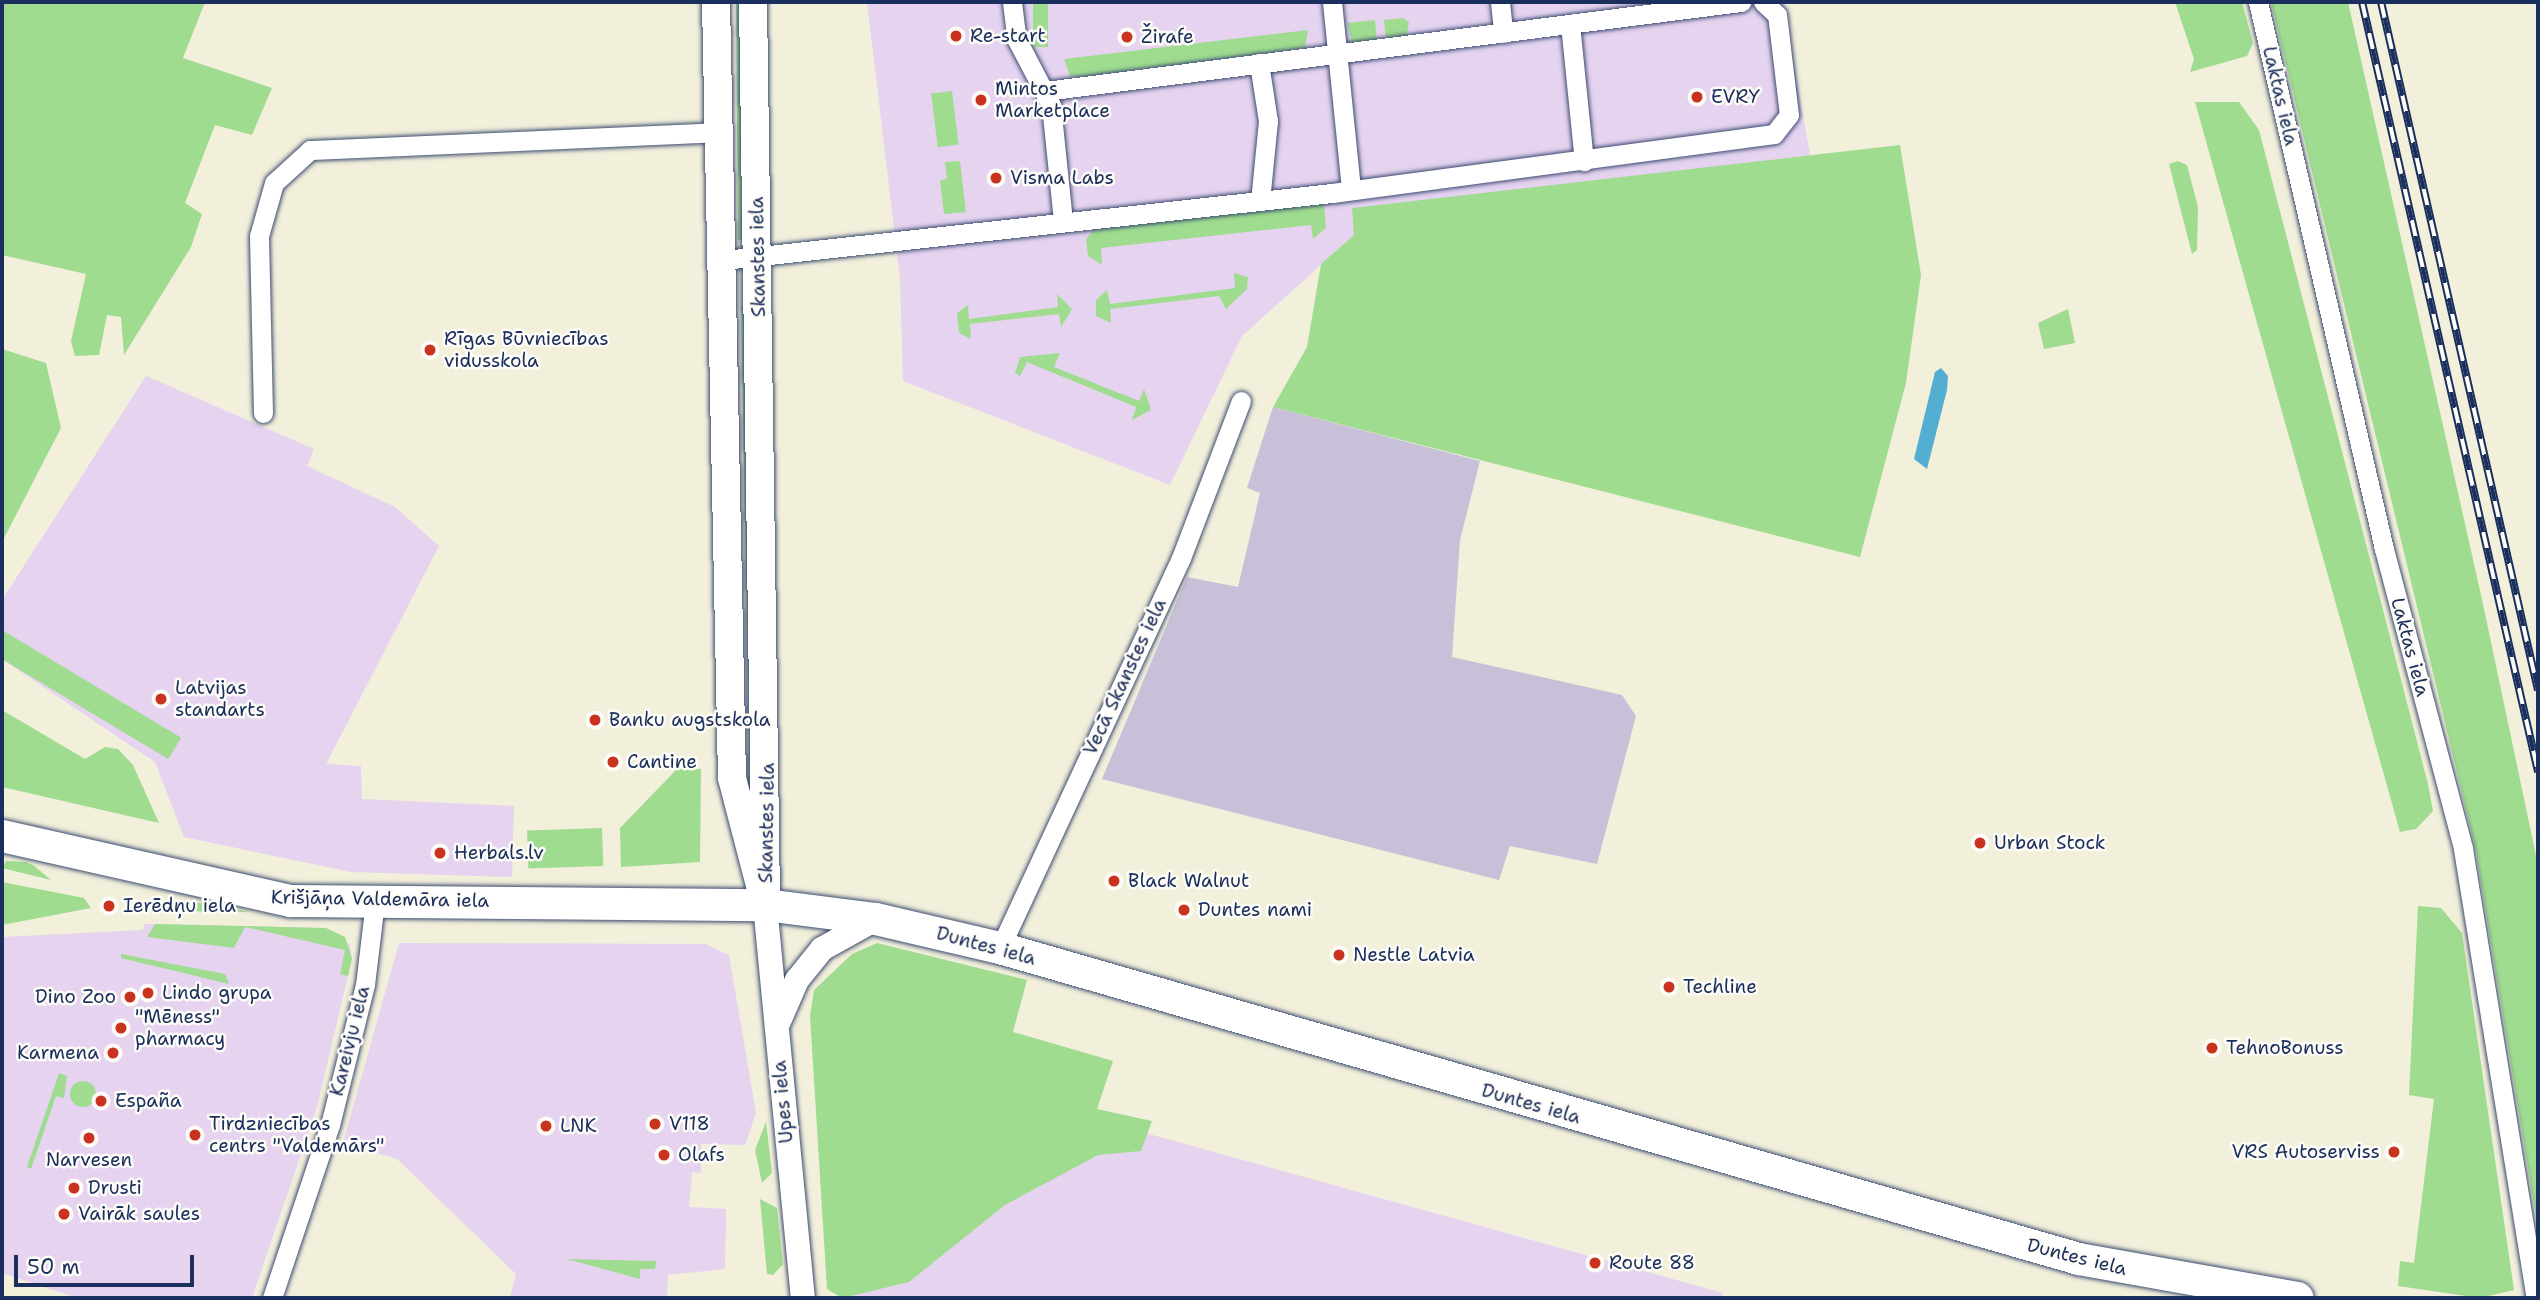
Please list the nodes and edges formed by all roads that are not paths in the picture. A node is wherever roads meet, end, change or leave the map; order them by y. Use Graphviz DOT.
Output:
graph roads {
  1 [pos="716,2"];
  2 [pos="753,2"];
  3 [pos="1012,2"];
  4 [pos="1332,2"];
  5 [pos="1500,2"];
  6 [pos="1741,2"];
  7 [pos="1763,2"];
  8 [pos="2258,2"];
  9 [pos="1570,24"];
  10 [pos="1503,33"];
  11 [pos="1338,52"];
  12 [pos="1259,63"];
  13 [pos="1045,91"];
  14 [pos="719,132"];
  15 [pos="1584,161"];
  16 [pos="1351,190"];
  17 [pos="1259,201"];
  18 [pos="1063,222"];
  19 [pos="758,256"];
  20 [pos="724,260"];
  21 [pos="1241,401"];
  22 [pos="263,413"];
  23 [pos="2,836"];
  24 [pos="375,901"];
  25 [pos="765,905"];
  26 [pos="876,919"];
  27 [pos="1000,948"];
  28 [pos="777,1027"];
  29 [pos="272,1298"];
  30 [pos="803,1298"];
  31 [pos="2298,1298"];
  32 [pos="2536,1298"];
  1 -- 14 [label="main road, Skanstes iela"];
  2 -- 19 [label="main road, Skanstes iela"];
  3 -- 13 [label="street"];
  4 -- 11 [label="street"];
  5 -- 10 [label="street"];
  6 -- 9 [label="street"];
  7 -- 15 [label="street"];
  8 -- 32 [label="street, Laktas iela"];
  9 -- 10 [label="street"];
  9 -- 15 [label="street"];
  10 -- 11 [label="street"];
  11 -- 12 [label="street"];
  11 -- 16 [label="street"];
  12 -- 13 [label="street"];
  12 -- 17 [label="street"];
  13 -- 18 [label="street"];
  14 -- 20 [label="main road, Skanstes iela"];
  14 -- 22 [label="street"];
  15 -- 16 [label="street"];
  16 -- 17 [label="street"];
  17 -- 18 [label="street"];
  18 -- 19 [label="street"];
  19 -- 20 [label="street"];
  19 -- 25 [label="main road, Skanstes iela"];
  20 -- 25 [label="main road, Skanstes iela"];
  21 -- 27 [label="street, Vecā Skanstes iela"];
  23 -- 24 [label="main road, Krišjāņa Valdemāra iela"];
  24 -- 25 [label="main road, Krišjāņa Valdemāra iela"];
  24 -- 29 [label="street, Kareivju iela"];
  25 -- 26 [label="main road, Duntes iela"];
  25 -- 28 [label="street, Upes iela"];
  26 -- 27 [label="main road, Duntes iela"];
  26 -- 28 [label="street"];
  27 -- 31 [label="main road, Duntes iela"];
  28 -- 30 [label="street, Upes iela"];
}
